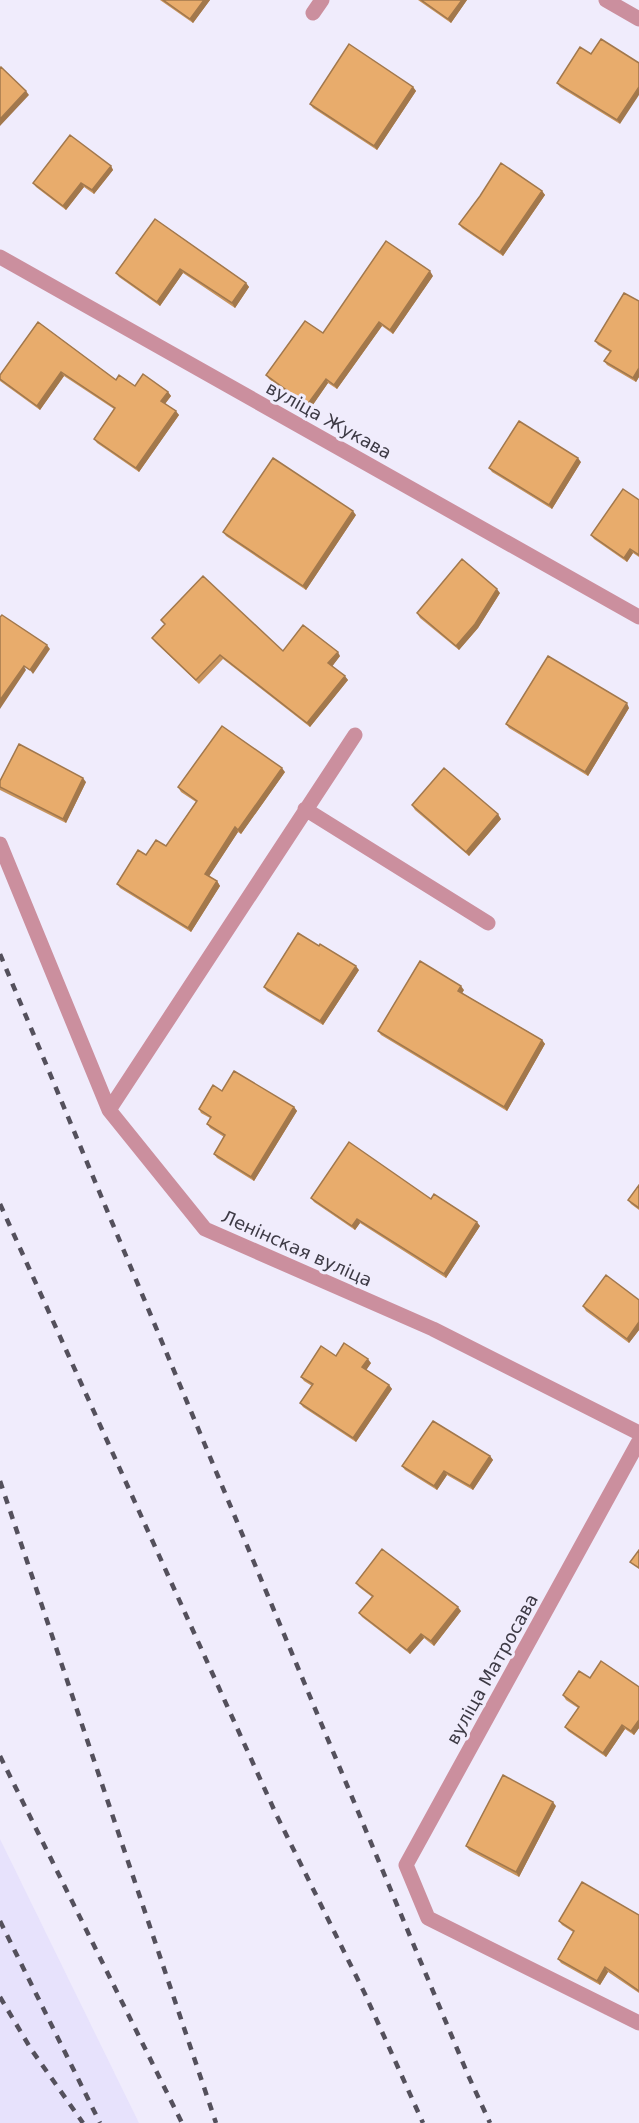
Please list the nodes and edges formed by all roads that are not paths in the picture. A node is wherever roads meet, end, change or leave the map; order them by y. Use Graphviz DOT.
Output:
graph roads {
  1 [pos="322,0"];
  2 [pos="606,0"];
  3 [pos="313,13"];
  4 [pos="639,19"];
  5 [pos="0,257"];
  6 [pos="639,617"];
  7 [pos="355,735"];
  8 [pos="305,809"];
  9 [pos="0,844"];
  10 [pos="488,923"];
  11 [pos="109,1110"];
  12 [pos="639,1433"];
  13 [pos="639,1442"];
  14 [pos="639,2023"];
  1 -- 3 [label="street"];
  2 -- 4 [label="street"];
  5 -- 6 [label="street, вуліца Жукава"];
  7 -- 8 [label="street"];
  8 -- 10 [label="street"];
  8 -- 11 [label="street"];
  9 -- 11 [label="street, Ленінская вуліца"];
  11 -- 12 [label="street, Ленінская вуліца"];
  13 -- 14 [label="street, вуліца Матросава"];
}
